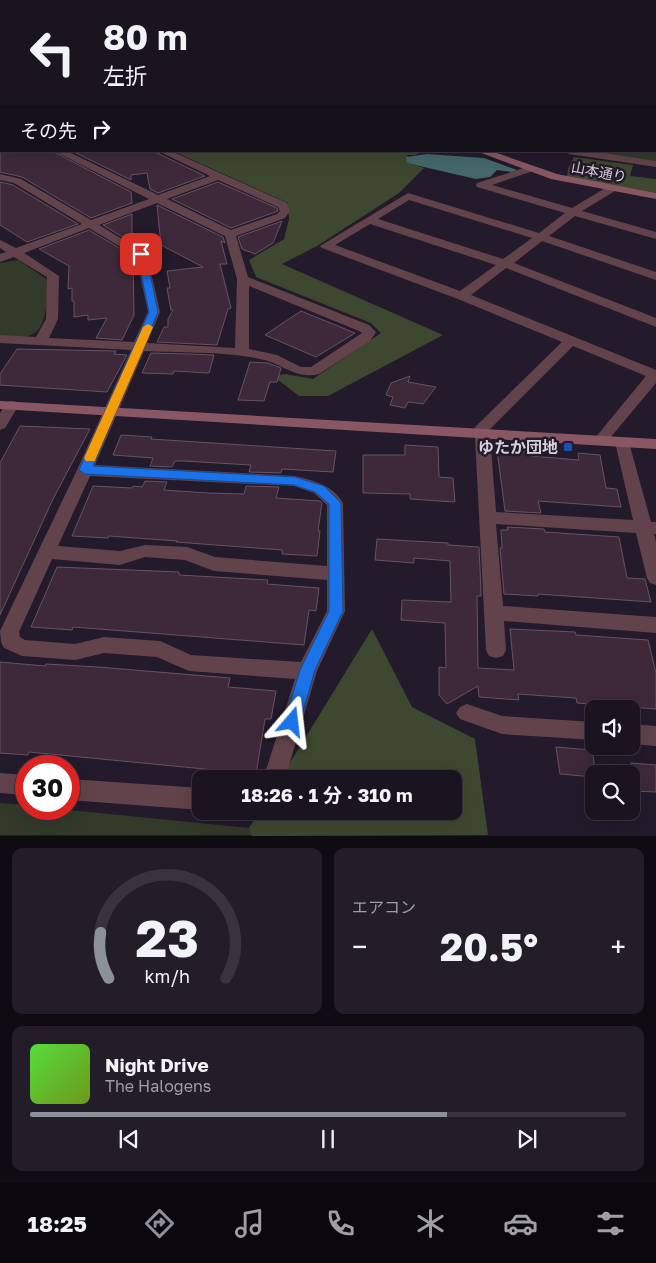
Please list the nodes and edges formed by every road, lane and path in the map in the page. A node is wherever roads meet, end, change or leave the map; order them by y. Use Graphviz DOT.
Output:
graph roads {
  1 [pos="61,152"];
  2 [pos="165,152"];
  3 [pos="484,152"];
  4 [pos="587,152"];
  5 [pos="656,164"];
  6 [pos="530,169"];
  7 [pos="219,176"];
  8 [pos="0,177"];
  9 [pos="611,188"];
  10 [pos="656,196"];
  11 [pos="158,199"];
  12 [pos="575,212"];
  13 [pos="369,220"];
  14 [pos="90,224"];
  15 [pos="230,234"];
  16 [pos="656,236"];
  17 [pos="542,237"];
  18 [pos="0,243"];
  19 [pos="15,252"];
  20 [pos="0,258"];
  21 [pos="506,264"];
  22 [pos="656,276"];
  23 [pos="243,279"];
  24 [pos="462,296"];
  25 [pos="656,323"];
  26 [pos="0,339"];
  27 [pos="570,340"];
  28 [pos="41,341"];
  29 [pos="139,347"];
  30 [pos="242,352"];
  31 [pos="655,375"];
  32 [pos="6,405"];
  33 [pos="111,411"];
  34 [pos="0,425"];
  35 [pos="479,433"];
  36 [pos="600,441"];
  37 [pos="623,442"];
  38 [pos="656,444"];
  39 [pos="85,470"];
  40 [pos="486,517"];
  41 [pos="650,527"];
  42 [pos="47,552"];
  43 [pos="336,574"];
  44 [pos="656,578"];
  45 [pos="494,613"];
  46 [pos="656,625"];
  47 [pos="6,644"];
  48 [pos="496,650"];
  49 [pos="307,670"];
  50 [pos="467,713"];
  51 [pos="585,730"];
  52 [pos="640,735"];
  53 [pos="656,736"];
  54 [pos="278,770"];
  55 [pos="0,783"];
  56 [pos="15,784"];
  57 [pos="80,790"];
  58 [pos="192,798"];
  1 -- 11 [label="street"];
  2 -- 7 [label="street"];
  3 -- 6 [label="street, 山本通り"];
  4 -- 5 [label="street"];
  6 -- 9 [label="street, 山本通り"];
  6 -- 12 [label="street"];
  7 -- 11 [label="street"];
  7 -- 15 [label="street"];
  8 -- 14 [label="street"];
  9 -- 10 [label="street, 山本通り"];
  9 -- 12 [label="street"];
  11 -- 14 [label="street"];
  11 -- 15 [label="street"];
  12 -- 16 [label="street"];
  12 -- 17 [label="street"];
  13 -- 17 [label="street"];
  13 -- 21 [label="street"];
  13 -- 24 [label="street"];
  14 -- 19 [label="street"];
  14 -- 29 [label="street"];
  15 -- 23 [label="street"];
  17 -- 21 [label="street"];
  17 -- 22 [label="street"];
  18 -- 19 [label="street"];
  19 -- 20 [label="street"];
  19 -- 28 [label="street"];
  21 -- 24 [label="street"];
  21 -- 25 [label="street"];
  23 -- 30 [label="street"];
  23 -- 30 [label="street"];
  24 -- 27 [label="street"];
  26 -- 28 [label="street"];
  27 -- 31 [label="street"];
  27 -- 35 [label="street"];
  28 -- 29 [label="street"];
  29 -- 30 [label="street"];
  29 -- 33 [label="street"];
  31 -- 36 [label="street"];
  32 -- 33 [label="street"];
  32 -- 34 [label="street"];
  33 -- 35 [label="street"];
  33 -- 39 [label="street"];
  35 -- 36 [label="street"];
  35 -- 40 [label="street"];
  36 -- 37 [label="street"];
  37 -- 38 [label="street"];
  37 -- 41 [label="street"];
  39 -- 42 [label="street"];
  39 -- 43 [label="street"];
  40 -- 41 [label="street"];
  40 -- 45 [label="street"];
  41 -- 44 [label="street"];
  42 -- 43 [label="street"];
  42 -- 47 [label="street"];
  43 -- 49 [label="street"];
  45 -- 46 [label="street"];
  45 -- 48 [label="street"];
  47 -- 49 [label="street"];
  49 -- 54 [label="street"];
  50 -- 51 [label="street"];
  52 -- 53 [label="street"];
  55 -- 56 [label="street"];
  57 -- 58 [label="street"];
}
